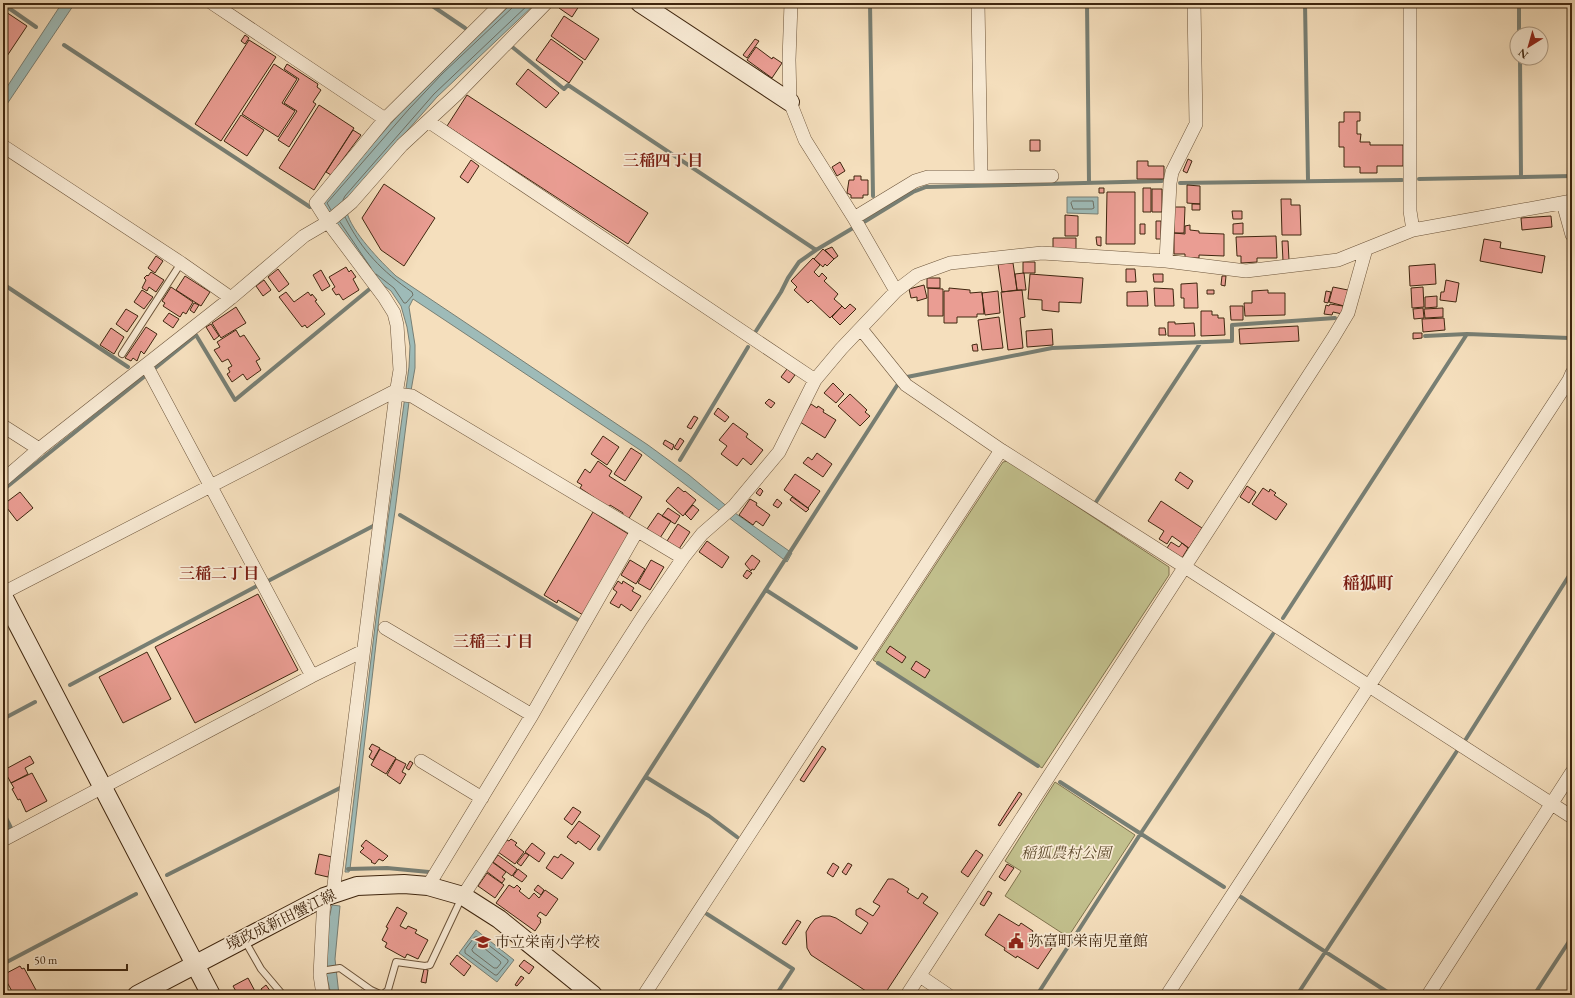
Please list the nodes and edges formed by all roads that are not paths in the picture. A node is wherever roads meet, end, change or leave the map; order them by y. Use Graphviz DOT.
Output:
graph roads {
  1 [pos="212,3"];
  2 [pos="502,3"];
  3 [pos="546,3"];
  4 [pos="640,3"];
  5 [pos="791,3"];
  6 [pos="978,3"];
  7 [pos="1194,3"];
  8 [pos="1410,3"];
  9 [pos="790,102"];
  10 [pos="385,119"];
  11 [pos="428,121"];
  12 [pos="3,146"];
  13 [pos="1052,176"];
  14 [pos="981,177"];
  15 [pos="1568,202"];
  16 [pos="854,218"];
  17 [pos="328,222"];
  18 [pos="1413,230"];
  19 [pos="1572,235"];
  20 [pos="1366,249"];
  21 [pos="1166,261"];
  22 [pos="181,263"];
  23 [pos="896,291"];
  24 [pos="231,298"];
  25 [pos="861,329"];
  26 [pos="122,354"];
  27 [pos="146,365"];
  28 [pos="1572,372"];
  29 [pos="815,380"];
  30 [pos="396,392"];
  31 [pos="3,426"];
  32 [pos="39,450"];
  33 [pos="1001,450"];
  34 [pos="3,480"];
  35 [pos="211,486"];
  36 [pos="637,531"];
  37 [pos="683,558"];
  38 [pos="1185,567"];
  39 [pos="3,595"];
  40 [pos="385,628"];
  41 [pos="363,651"];
  42 [pos="312,676"];
  43 [pos="1368,685"];
  44 [pos="532,715"];
  45 [pos="422,761"];
  46 [pos="1572,772"];
  47 [pos="102,787"];
  48 [pos="482,798"];
  49 [pos="1551,803"];
  50 [pos="1572,817"];
  51 [pos="3,840"];
  52 [pos="428,886"];
  53 [pos="328,895"];
  54 [pos="463,896"];
  55 [pos="243,938"];
  56 [pos="195,963"];
  57 [pos="322,971"];
  58 [pos="920,976"];
  59 [pos="138,995"];
  60 [pos="211,995"];
  61 [pos="283,995"];
  62 [pos="323,995"];
  63 [pos="593,995"];
  64 [pos="644,995"];
  65 [pos="907,995"];
  66 [pos="948,995"];
  67 [pos="1167,995"];
  68 [pos="1428,995"];
  1 -- 10 [label="street"];
  2 -- 10 [label="street"];
  3 -- 11 [label="street"];
  4 -- 9 [label="street"];
  5 -- 9 [label="street"];
  6 -- 14 [label="street"];
  7 -- 21 [label="street"];
  8 -- 18 [label="street"];
  9 -- 16 [label="street"];
  10 -- 17 [label="street"];
  11 -- 17 [label="street"];
  11 -- 29 [label="street"];
  12 -- 22 [label="street"];
  13 -- 14 [label="street"];
  14 -- 16 [label="street"];
  15 -- 18 [label="street"];
  15 -- 19 [label="street"];
  16 -- 23 [label="street"];
  17 -- 24 [label="street"];
  17 -- 30 [label="street"];
  18 -- 20 [label="street"];
  20 -- 21 [label="street"];
  20 -- 38 [label="street"];
  21 -- 23 [label="street"];
  22 -- 24 [label="street"];
  22 -- 26 [label="lane"];
  23 -- 25 [label="street"];
  24 -- 27 [label="street"];
  25 -- 29 [label="street"];
  25 -- 33 [label="street"];
  27 -- 32 [label="street"];
  27 -- 35 [label="street"];
  28 -- 43 [label="street"];
  29 -- 37 [label="street"];
  30 -- 35 [label="street"];
  30 -- 36 [label="street"];
  30 -- 41 [label="street"];
  31 -- 32 [label="street"];
  32 -- 34 [label="street"];
  33 -- 38 [label="street"];
  33 -- 64 [label="street"];
  35 -- 39 [label="street"];
  35 -- 42 [label="street"];
  36 -- 37 [label="street"];
  36 -- 44 [label="street"];
  37 -- 54 [label="street"];
  38 -- 43 [label="street"];
  38 -- 58 [label="street"];
  39 -- 47 [label="street"];
  40 -- 44 [label="street"];
  41 -- 42 [label="street"];
  41 -- 53 [label="street"];
  42 -- 47 [label="street"];
  43 -- 49 [label="street"];
  43 -- 67 [label="street"];
  44 -- 48 [label="street"];
  45 -- 48 [label="street"];
  46 -- 49 [label="street"];
  47 -- 51 [label="street"];
  47 -- 56 [label="street"];
  48 -- 52 [label="street"];
  49 -- 50 [label="street"];
  49 -- 68 [label="street"];
  52 -- 53 [label="street, 境政成新田蟹江線"];
  52 -- 54 [label="street, 境政成新田蟹江線"];
  53 -- 55 [label="street, 境政成新田蟹江線"];
  53 -- 57 [label="street"];
  54 -- 57 [label="lane"];
  54 -- 63 [label="street, 境政成新田蟹江線"];
  55 -- 56 [label="street, 境政成新田蟹江線"];
  55 -- 61 [label="lane"];
  56 -- 59 [label="street, 境政成新田蟹江線"];
  56 -- 60 [label="street"];
  57 -- 62 [label="street"];
  58 -- 65 [label="street"];
  58 -- 66 [label="street"];
}
